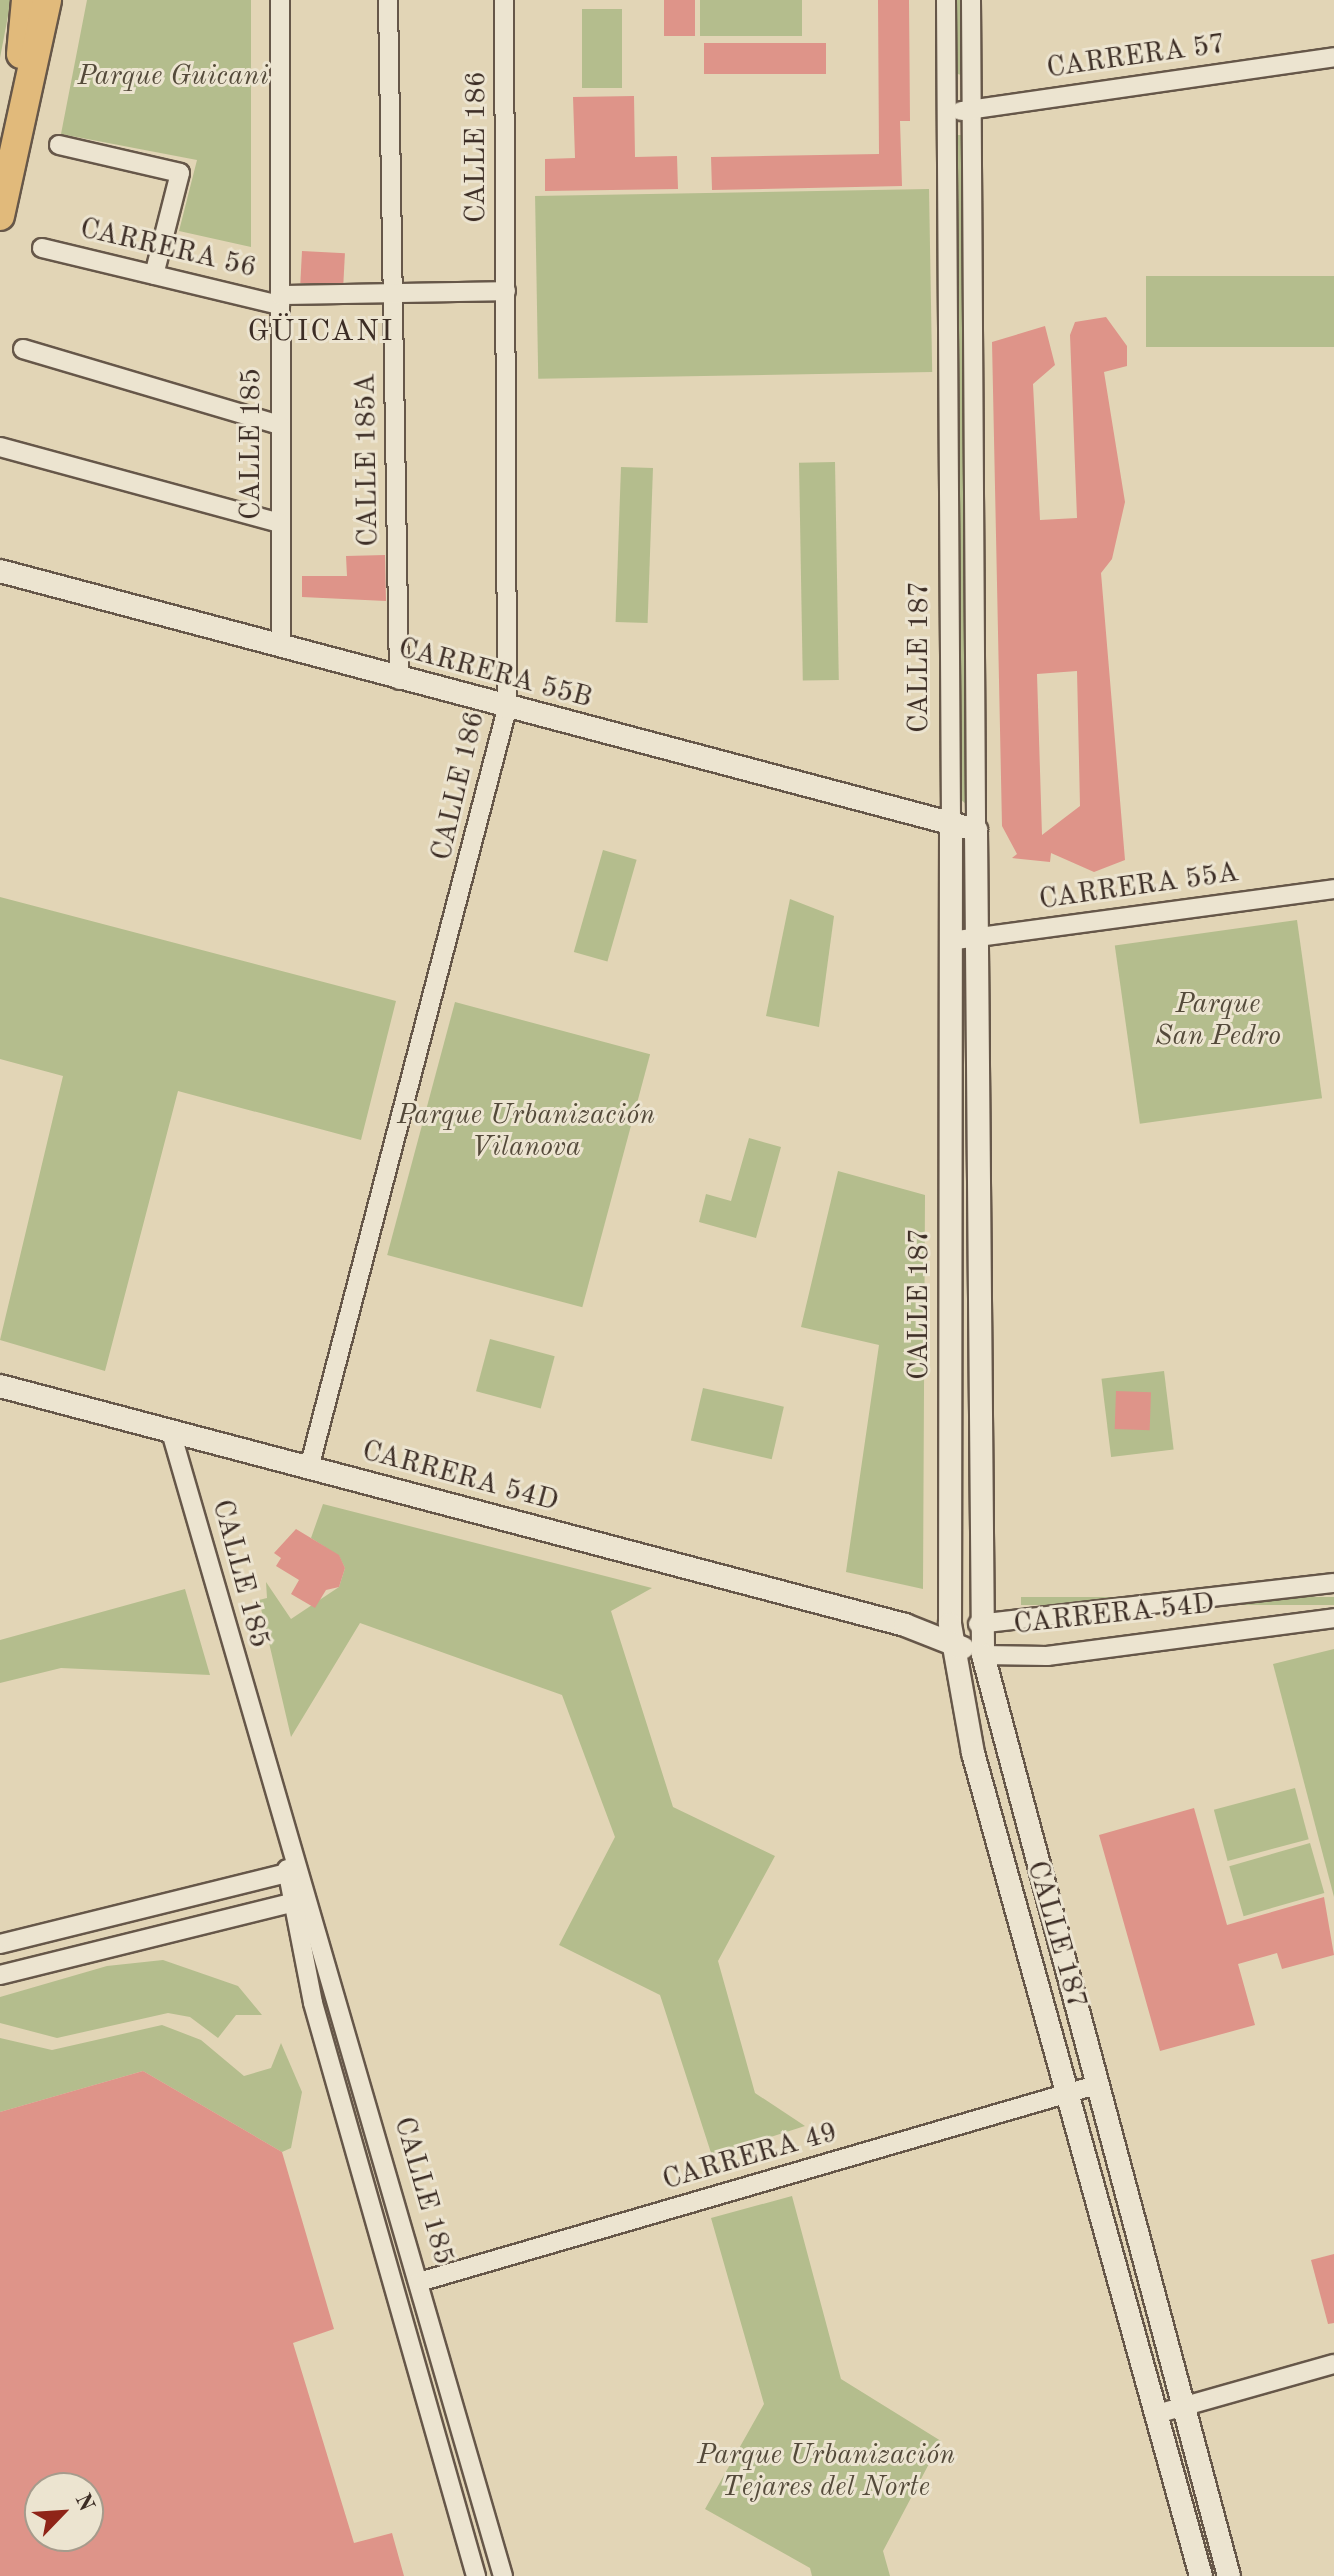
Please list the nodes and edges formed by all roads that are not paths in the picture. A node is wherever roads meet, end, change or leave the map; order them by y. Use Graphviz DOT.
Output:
graph roads {
  1 [pos="26,0"];
  2 [pos="47,0"];
  3 [pos="280,0"];
  4 [pos="388,0"];
  5 [pos="504,0"];
  6 [pos="946,0"];
  7 [pos="971,0"];
  8 [pos="1334,57"];
  9 [pos="972,109"];
  10 [pos="947,113"];
  11 [pos="18,135"];
  12 [pos="59,145"];
  13 [pos="0,216"];
  14 [pos="42,248"];
  15 [pos="154,275"];
  16 [pos="506,291"];
  17 [pos="394,293"];
  18 [pos="280,300"];
  19 [pos="23,349"];
  20 [pos="280,425"];
  21 [pos="0,447"];
  22 [pos="280,523"];
  23 [pos="0,571"];
  24 [pos="281,647"];
  25 [pos="399,680"];
  26 [pos="507,709"];
  27 [pos="951,824"];
  28 [pos="976,830"];
  29 [pos="1334,889"];
  30 [pos="977,937"];
  31 [pos="950,941"];
  32 [pos="0,1386"];
  33 [pos="171,1432"];
  34 [pos="309,1468"];
  35 [pos="1334,1583"];
  36 [pos="1334,1618"];
  37 [pos="978,1624"];
  38 [pos="952,1635"];
  39 [pos="983,1655"];
  40 [pos="291,1872"];
  41 [pos="298,1901"];
  42 [pos="147,1909"];
  43 [pos="150,1939"];
  44 [pos="0,1944"];
  45 [pos="0,1975"];
  46 [pos="1096,2085"];
  47 [pos="1069,2093"];
  48 [pos="419,2282"];
  49 [pos="1334,2364"];
  50 [pos="1183,2406"];
  51 [pos="1157,2414"];
  52 [pos="476,2576"];
  53 [pos="503,2576"];
  54 [pos="1201,2576"];
  55 [pos="1229,2576"];
  1 -- 11 [label="main road"];
  2 -- 11 [label="main road"];
  3 -- 18 [label="street, CALLE 185"];
  4 -- 17 [label="street, CALLE 185A"];
  5 -- 16 [label="street, CALLE 186"];
  6 -- 10 [label="street, CALLE 187"];
  7 -- 9 [label="street, CALLE 187"];
  8 -- 9 [label="street, CARRERA 57"];
  9 -- 10 [label="street, CARRERA 57"];
  9 -- 28 [label="street, CALLE 187"];
  10 -- 27 [label="street, CALLE 187"];
  11 -- 13 [label="main road"];
  12 -- 15 [label="street"];
  14 -- 15 [label="street, CARRERA 56"];
  15 -- 18 [label="street, CARRERA 56"];
  16 -- 17 [label="street, CARRERA 56"];
  16 -- 26 [label="street, CALLE 186"];
  17 -- 18 [label="street, CARRERA 56"];
  17 -- 25 [label="street, CALLE 185A"];
  18 -- 20 [label="street, CALLE 185"];
  19 -- 20 [label="street"];
  20 -- 22 [label="street, CALLE 185"];
  21 -- 22 [label="street"];
  22 -- 24 [label="street, CALLE 185"];
  23 -- 24 [label="street, CARRERA 55B"];
  24 -- 25 [label="street, CARRERA 55B"];
  25 -- 26 [label="street, CARRERA 55B"];
  26 -- 27 [label="street, CARRERA 55B"];
  26 -- 34 [label="street, CALLE 186"];
  27 -- 28 [label="street, CARRERA 55B"];
  27 -- 31 [label="street, CALLE 187"];
  28 -- 30 [label="street, CALLE 187"];
  29 -- 30 [label="street, CARRERA 55A"];
  30 -- 31 [label="street, CARRERA 55A"];
  30 -- 37 [label="street, CALLE 187"];
  31 -- 38 [label="street, CALLE 187"];
  32 -- 33 [label="street, CARRERA 54D"];
  33 -- 34 [label="street, CARRERA 54D"];
  33 -- 40 [label="street, CALLE 185"];
  34 -- 38 [label="street, CARRERA 54D"];
  35 -- 37 [label="street, CARRERA 54D"];
  36 -- 39 [label="street, CARRERA 54D"];
  37 -- 38 [label="street, CARRERA 54D"];
  37 -- 39 [label="street, CALLE 187"];
  38 -- 39 [label="street, CARRERA 54D"];
  38 -- 47 [label="street, CALLE 187"];
  39 -- 46 [label="street, CALLE 187"];
  40 -- 41 [label="street, CALLE 185"];
  40 -- 42 [label="street"];
  41 -- 43 [label="street"];
  41 -- 48 [label="street, CALLE 185"];
  41 -- 52 [label="street, CALLE 185"];
  42 -- 43 [label="street"];
  42 -- 44 [label="street"];
  43 -- 45 [label="street"];
  46 -- 47 [label="street, CARRERA 49"];
  46 -- 50 [label="street, CALLE 187"];
  47 -- 48 [label="street, CARRERA 49"];
  47 -- 51 [label="street, CALLE 187"];
  48 -- 53 [label="street, CALLE 185"];
  49 -- 50 [label="street"];
  50 -- 51 [label="street"];
  50 -- 55 [label="street, CALLE 187"];
  51 -- 54 [label="street, CALLE 187"];
}
